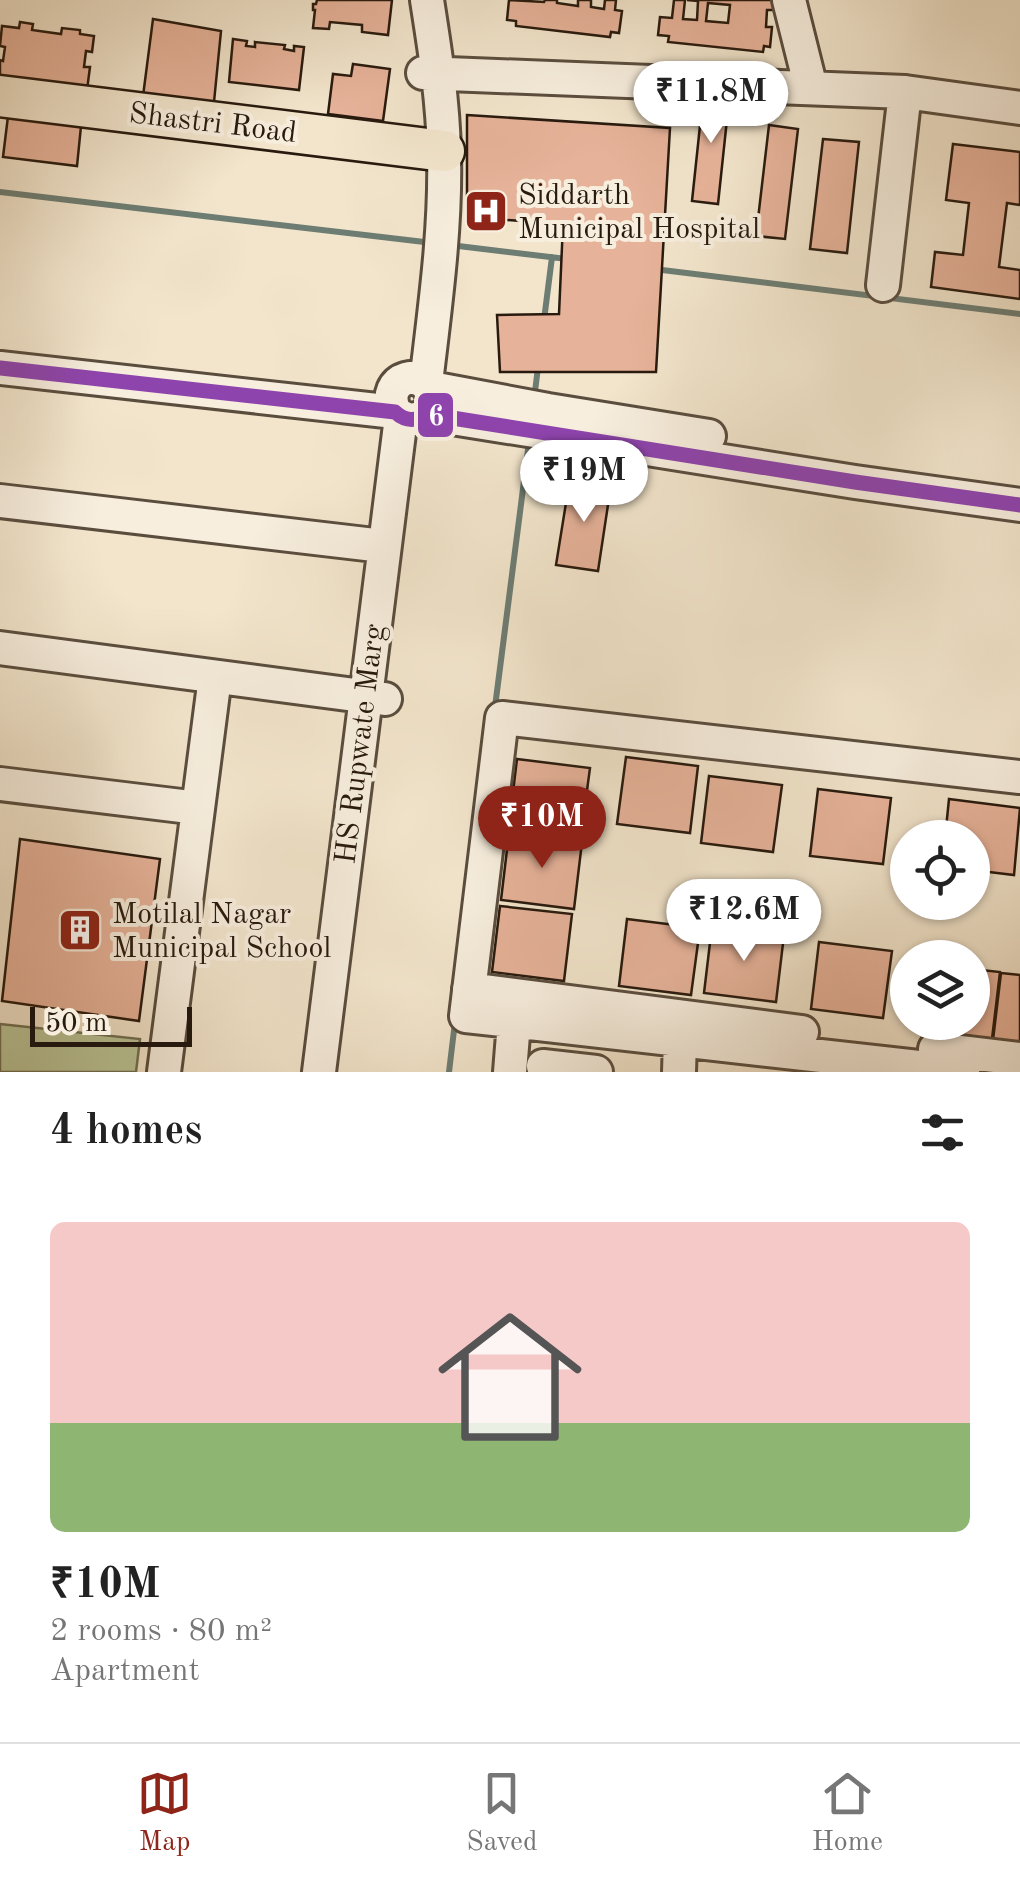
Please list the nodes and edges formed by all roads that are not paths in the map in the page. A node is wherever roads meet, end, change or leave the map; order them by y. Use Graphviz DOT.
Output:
graph roads {
  1 [pos="414,0"];
  2 [pos="427,0"];
  3 [pos="789,0"];
  4 [pos="431,74"];
  5 [pos="811,88"];
  6 [pos="905,92"];
  7 [pos="0,96"];
  8 [pos="1020,108"];
  9 [pos="435,150"];
  10 [pos="883,285"];
  11 [pos="0,353"];
  12 [pos="0,368"];
  13 [pos="329,398"];
  14 [pos="412,401"];
  15 [pos="935,482"];
  16 [pos="1020,483"];
  17 [pos="0,501"];
  18 [pos="1020,505"];
  19 [pos="393,527"];
  20 [pos="0,648"];
  21 [pos="216,677"];
  22 [pos="375,698"];
  23 [pos="1020,777"];
  24 [pos="0,784"];
  25 [pos="198,808"];
  26 [pos="470,989"];
  27 [pos="336,1014"];
  28 [pos="587,1017"];
  29 [pos="514,1022"];
  30 [pos="548,1026"];
  31 [pos="770,1039"];
  32 [pos="679,1056"];
  33 [pos="917,1056"];
  34 [pos="1020,1060"];
  35 [pos="543,1069"];
  36 [pos="164,1072"];
  37 [pos="319,1072"];
  38 [pos="338,1072"];
  39 [pos="510,1072"];
  40 [pos="596,1072"];
  41 [pos="962,1072"];
  1 -- 4 [label="street"];
  2 -- 4 [label="street"];
  3 -- 5 [label="street"];
  4 -- 5 [label="street"];
  4 -- 9 [label="street, HS Rupwate Marg"];
  5 -- 6 [label="street"];
  6 -- 8 [label="street"];
  6 -- 10 [label="street"];
  7 -- 9 [label="main road, Shastri Road"];
  9 -- 14 [label="street, HS Rupwate Marg"];
  11 -- 13 [label="street"];
  12 -- 13 [label="street"];
  13 -- 14 [label="street"];
  14 -- 15 [label="street"];
  14 -- 19 [label="street, HS Rupwate Marg"];
  15 -- 16 [label="street"];
  15 -- 18 [label="street"];
  17 -- 19 [label="street"];
  19 -- 22 [label="street, HS Rupwate Marg"];
  20 -- 21 [label="street"];
  21 -- 22 [label="street"];
  21 -- 25 [label="street"];
  22 -- 27 [label="street, HS Rupwate Marg"];
  23 -- 26 [label="street"];
  24 -- 25 [label="street"];
  25 -- 36 [label="street"];
  26 -- 28 [label="street"];
  26 -- 29 [label="street"];
  27 -- 37 [label="street, HS Rupwate Marg"];
  27 -- 38 [label="street"];
  28 -- 30 [label="street"];
  28 -- 31 [label="street"];
  28 -- 32 [label="street"];
  29 -- 30 [label="street"];
  29 -- 39 [label="street"];
  30 -- 35 [label="street"];
  31 -- 32 [label="street"];
  31 -- 33 [label="street"];
  33 -- 34 [label="street"];
  33 -- 41 [label="street"];
  35 -- 40 [label="street"];
}
